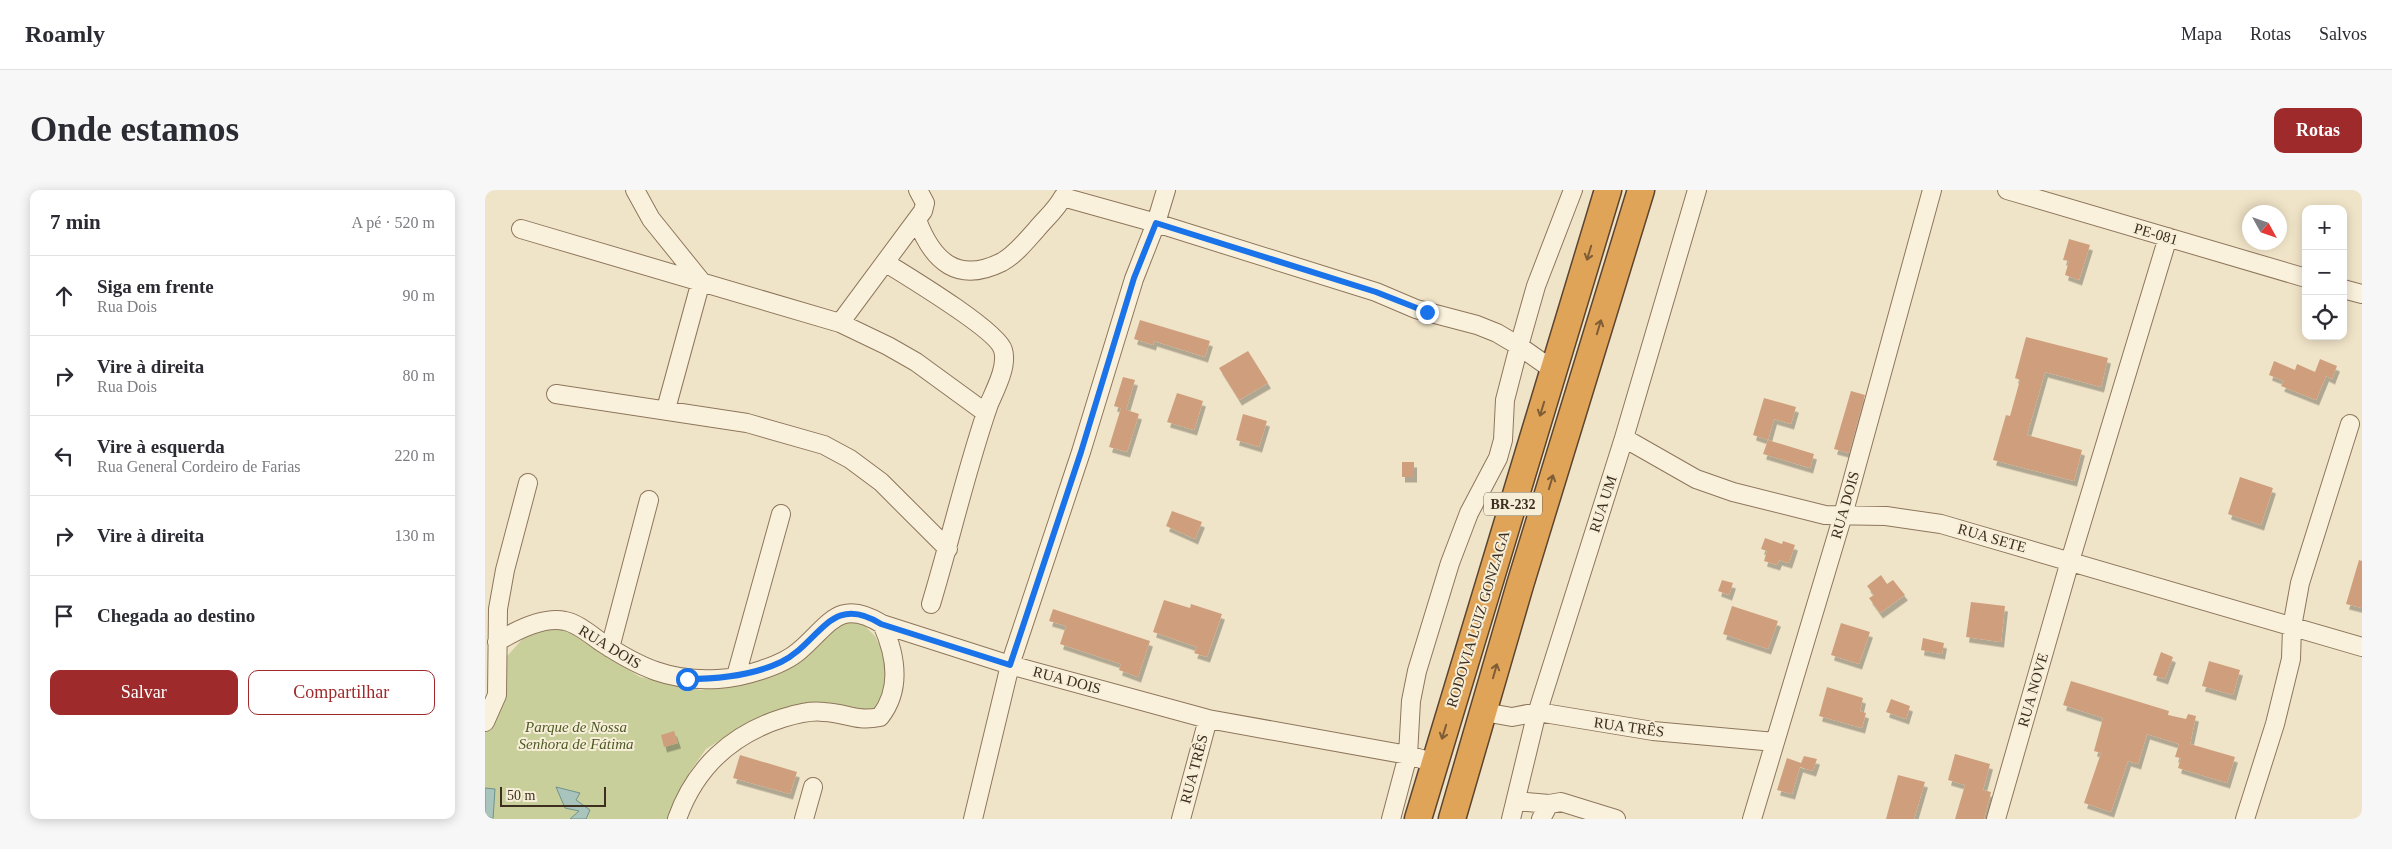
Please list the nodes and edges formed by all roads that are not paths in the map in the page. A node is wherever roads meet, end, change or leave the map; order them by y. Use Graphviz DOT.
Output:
graph roads {
  1 [pos="635,190"];
  2 [pos="917,190"];
  3 [pos="1166,190"];
  4 [pos="1573,190"];
  5 [pos="1592,190"];
  6 [pos="1608,190"];
  7 [pos="1641,190"];
  8 [pos="1697,190"];
  9 [pos="1933,190"];
  10 [pos="2007,190"];
  11 [pos="1063,194"];
  12 [pos="1601,215"];
  13 [pos="917,220"];
  14 [pos="1156,223"];
  15 [pos="521,229"];
  16 [pos="2168,238"];
  17 [pos="886,263"];
  18 [pos="2302,277"];
  19 [pos="701,280"];
  20 [pos="2347,290"];
  21 [pos="2362,294"];
  22 [pos="840,323"];
  23 [pos="1519,346"];
  24 [pos="1553,370"];
  25 [pos="556,394"];
  26 [pos="665,409"];
  27 [pos="986,413"];
  28 [pos="2350,424"];
  29 [pos="1624,438"];
  30 [pos="529,484"];
  31 [pos="649,500"];
  32 [pos="781,514"];
  33 [pos="1843,515"];
  34 [pos="948,549"];
  35 [pos="2070,561"];
  36 [pos="931,604"];
  37 [pos="881,624"];
  38 [pos="2291,627"];
  39 [pos="497,642"];
  40 [pos="2362,647"];
  41 [pos="610,648"];
  42 [pos="1010,665"];
  43 [pos="736,676"];
  44 [pos="1484,712"];
  45 [pos="1538,712"];
  46 [pos="1208,719"];
  47 [pos="485,722"];
  48 [pos="1775,742"];
  49 [pos="1408,755"];
  50 [pos="1435,763"];
  51 [pos="813,787"];
  52 [pos="1521,801"];
  53 [pos="1544,812"];
  54 [pos="677,819"];
  55 [pos="803,819"];
  56 [pos="973,819"];
  57 [pos="1181,819"];
  58 [pos="1391,819"];
  59 [pos="1418,819"];
  60 [pos="1452,819"];
  61 [pos="1511,819"];
  62 [pos="1616,819"];
  63 [pos="1752,819"];
  64 [pos="1996,819"];
  65 [pos="2245,819"];
  1 -- 19 [label="street"];
  2 -- 13 [label="street"];
  3 -- 14 [label="street"];
  4 -- 23 [label="street"];
  5 -- 12 [label="street"];
  6 -- 12 [label="highway, RODOVIA LUIZ GONZAGA / BR-232"];
  44 -- 7 [label="highway, RODOVIA LUIZ GONZAGA / BR-232, one-way"];
  8 -- 29 [label="street, RUA UM"];
  9 -- 33 [label="street, RUA DOIS"];
  10 -- 16 [label="street, PE-081 / PE-081"];
  11 -- 13 [label="street"];
  11 -- 14 [label="street"];
  12 -- 24 [label="highway, RODOVIA LUIZ GONZAGA / BR-232, one-way"];
  13 -- 17 [label="street"];
  14 -- 23 [label="street"];
  14 -- 42 [label="street"];
  15 -- 19 [label="street"];
  16 -- 18 [label="street, PE-081 / PE-081"];
  16 -- 35 [label="street"];
  17 -- 22 [label="street"];
  17 -- 27 [label="street"];
  19 -- 22 [label="street"];
  19 -- 26 [label="street"];
  20 -- 21 [label="street"];
  22 -- 27 [label="street"];
  23 -- 24 [label="street"];
  23 -- 49 [label="street"];
  24 -- 50 [label="highway, RODOVIA LUIZ GONZAGA / BR-232, one-way"];
  25 -- 26 [label="street"];
  26 -- 34 [label="street"];
  27 -- 34 [label="street"];
  28 -- 38 [label="street"];
  29 -- 33 [label="street, RUA SETE"];
  29 -- 45 [label="street, RUA UM"];
  30 -- 39 [label="street"];
  31 -- 41 [label="street"];
  32 -- 43 [label="street"];
  33 -- 35 [label="street, RUA SETE"];
  33 -- 48 [label="street, RUA DOIS"];
  34 -- 36 [label="street"];
  35 -- 38 [label="street, RUA SETE"];
  35 -- 64 [label="street, RUA NOVE"];
  37 -- 42 [label="street, RUA DOIS"];
  37 -- 43 [label="street, RUA DOIS"];
  37 -- 54 [label="street"];
  38 -- 40 [label="street, RUA SETE"];
  38 -- 65 [label="street"];
  39 -- 41 [label="street, RUA DOIS"];
  39 -- 47 [label="street"];
  41 -- 43 [label="street, RUA DOIS"];
  42 -- 46 [label="street, RUA DOIS"];
  42 -- 56 [label="street"];
  44 -- 45 [label="street, RUA TRÊS"];
  44 -- 60 [label="highway, RODOVIA LUIZ GONZAGA / BR-232"];
  45 -- 48 [label="street, RUA TRÊS"];
  45 -- 52 [label="street, RUA UM"];
  46 -- 49 [label="street, RUA DOIS"];
  46 -- 57 [label="street, RUA TRÊS"];
  48 -- 63 [label="street, RUA DOIS"];
  49 -- 50 [label="street, RUA DOIS"];
  49 -- 58 [label="street"];
  50 -- 59 [label="highway, RODOVIA LUIZ GONZAGA / BR-232"];
  51 -- 55 [label="street"];
  52 -- 53 [label="street"];
  52 -- 61 [label="street, RUA UM"];
  53 -- 62 [label="street"];
}
